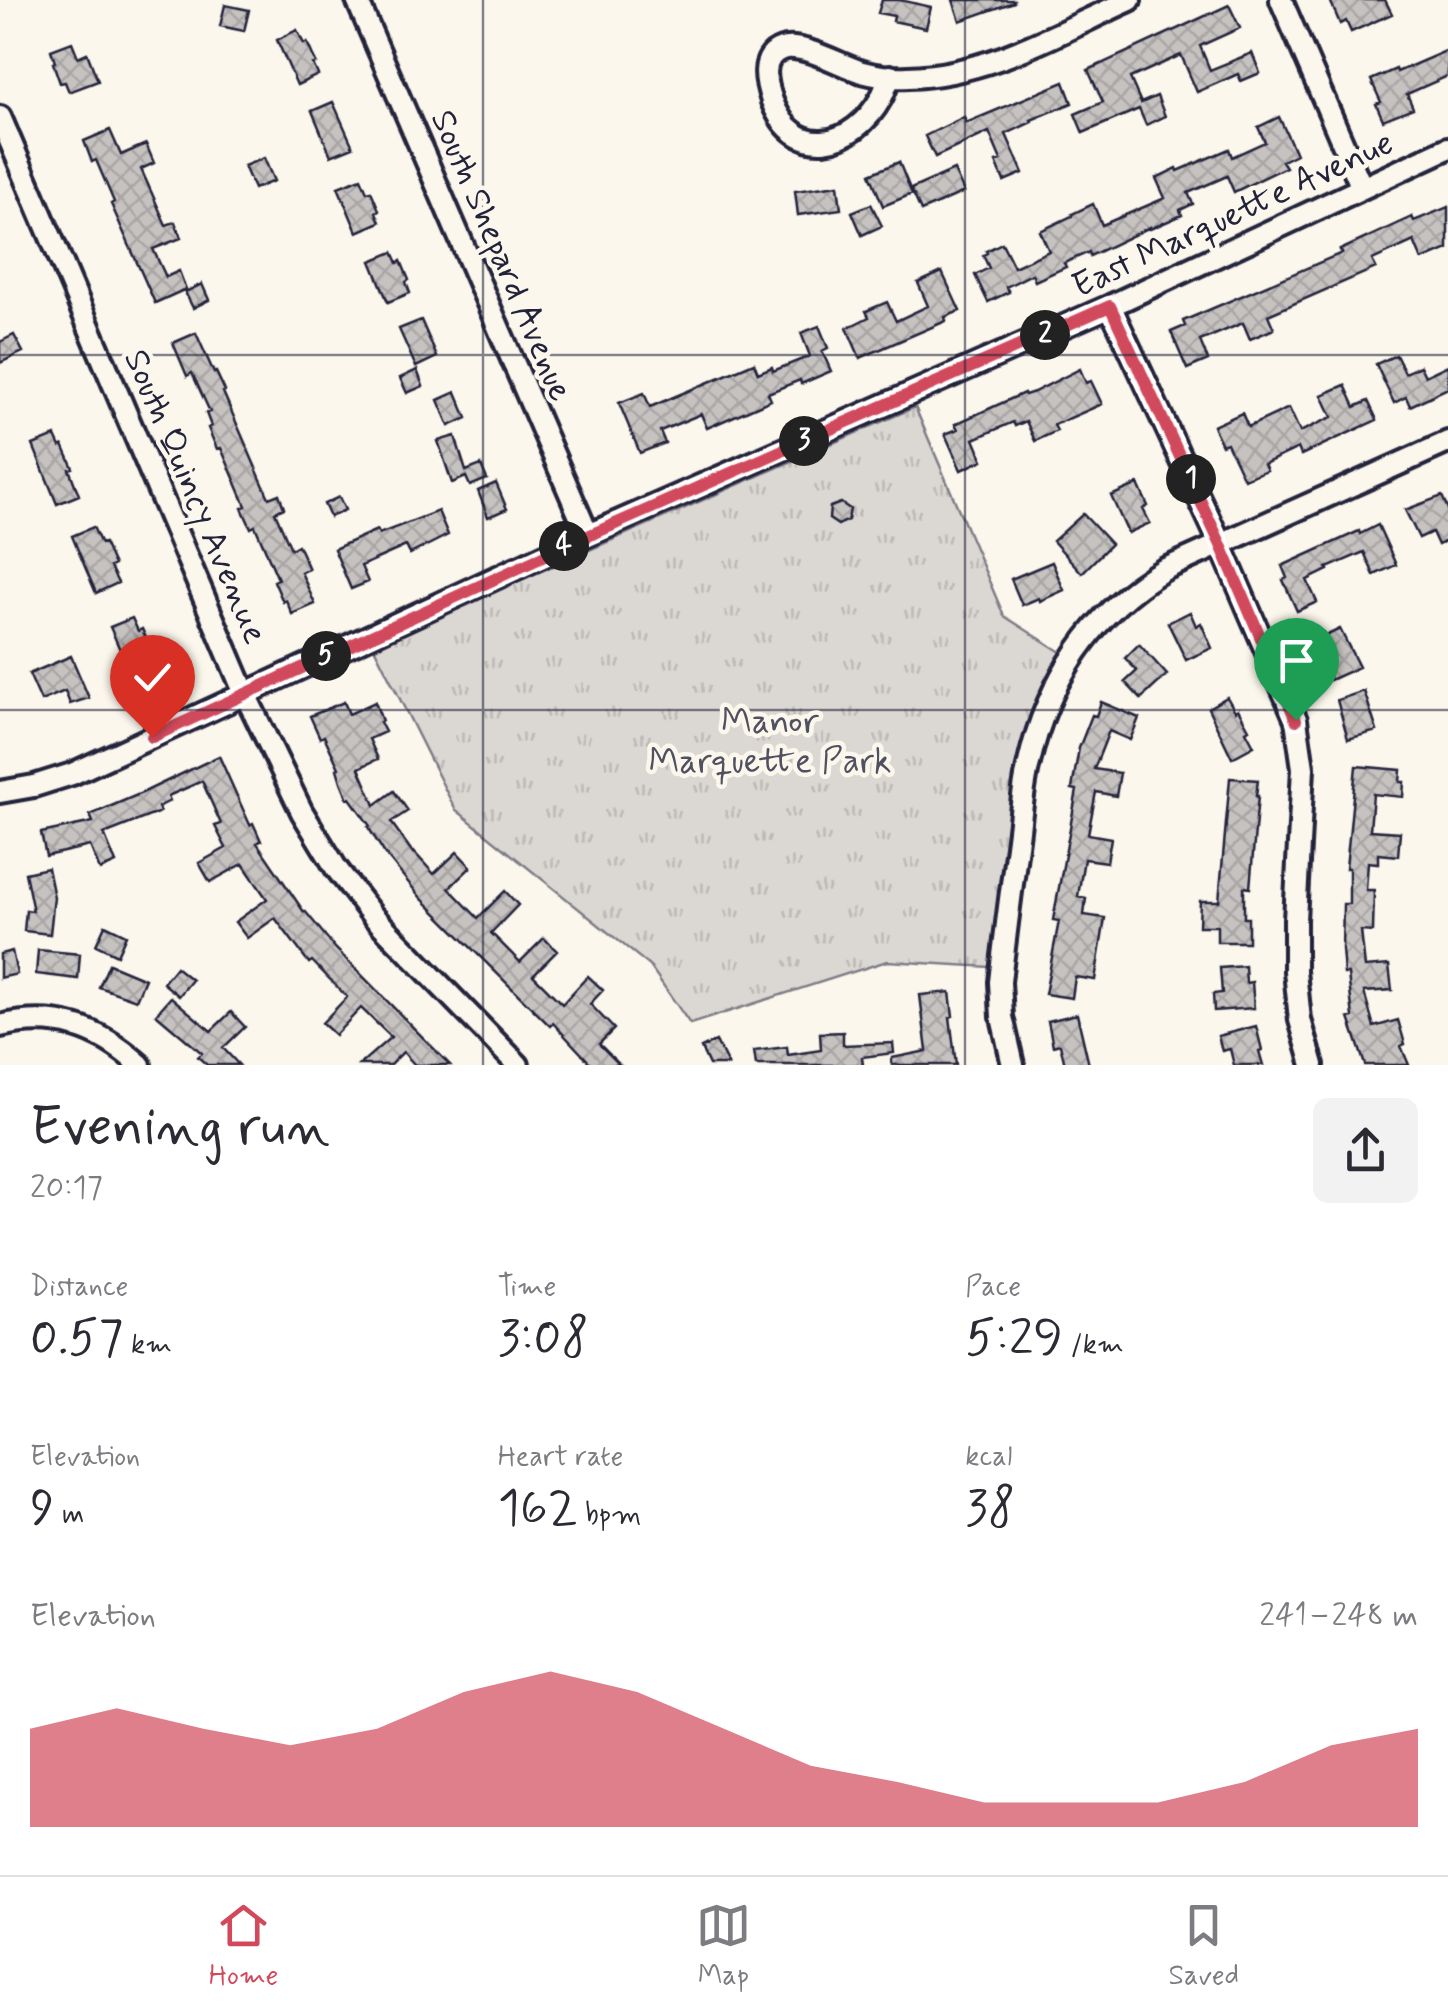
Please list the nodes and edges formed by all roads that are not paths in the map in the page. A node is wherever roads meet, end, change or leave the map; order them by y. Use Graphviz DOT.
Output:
graph roads {
  1 [pos="358,0"];
  2 [pos="1130,0"];
  3 [pos="1281,0"];
  4 [pos="890,76"];
  5 [pos="0,116"];
  6 [pos="1448,148"];
  7 [pos="1362,188"];
  8 [pos="1110,306"];
  9 [pos="1448,442"];
  10 [pos="588,536"];
  11 [pos="1220,543"];
  12 [pos="245,694"];
  13 [pos="0,792"];
  14 [pos="0,1026"];
  15 [pos="140,1065"];
  16 [pos="518,1065"];
  17 [pos="1014,1065"];
  18 [pos="1313,1065"];
  1 -- 10 [label="street, South Shepard Avenue"];
  2 -- 4 [label="street"];
  3 -- 7 [label="street"];
  4 -- 4 [label="street"];
  5 -- 12 [label="street, South Quincy Avenue"];
  6 -- 7 [label="street, East Marquette Avenue"];
  7 -- 8 [label="street, East Marquette Avenue"];
  8 -- 10 [label="street, East Marquette Avenue"];
  8 -- 11 [label="street"];
  9 -- 11 [label="street"];
  10 -- 12 [label="street, East Marquette Avenue"];
  11 -- 17 [label="street"];
  11 -- 18 [label="street"];
  12 -- 13 [label="street, East Marquette Avenue"];
  12 -- 16 [label="street, South Quincy Avenue"];
  14 -- 15 [label="street"];
}
